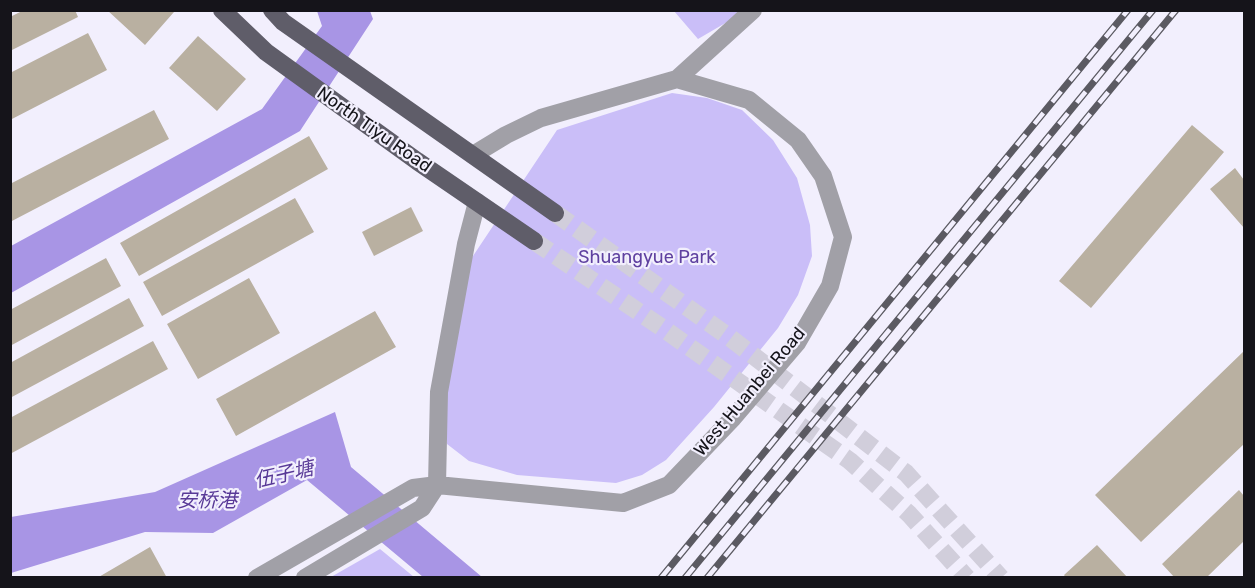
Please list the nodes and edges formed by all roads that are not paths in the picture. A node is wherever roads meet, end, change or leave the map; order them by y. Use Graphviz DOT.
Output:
graph roads {
  1 [pos="222,10"];
  2 [pos="753,10"];
  3 [pos="278,16"];
  4 [pos="677,79"];
  5 [pos="473,155"];
  6 [pos="477,201"];
  7 [pos="555,213"];
  8 [pos="534,241"];
  9 [pos="437,485"];
  10 [pos="257,578"];
  11 [pos="305,578"];
  1 -- 6 [label="main road, North Tiyu Road"];
  2 -- 4 [label="street"];
  3 -- 5 [label="main road, North Tiyu Road"];
  4 -- 5 [label="street"];
  4 -- 9 [label="street, West Huanbei Road"];
  5 -- 7 [label="main road, North Tiyu Road"];
  6 -- 8 [label="main road, North Tiyu Road"];
  6 -- 9 [label="street"];
  9 -- 10 [label="street, West Huanbei Road"];
  9 -- 11 [label="street"];
}
